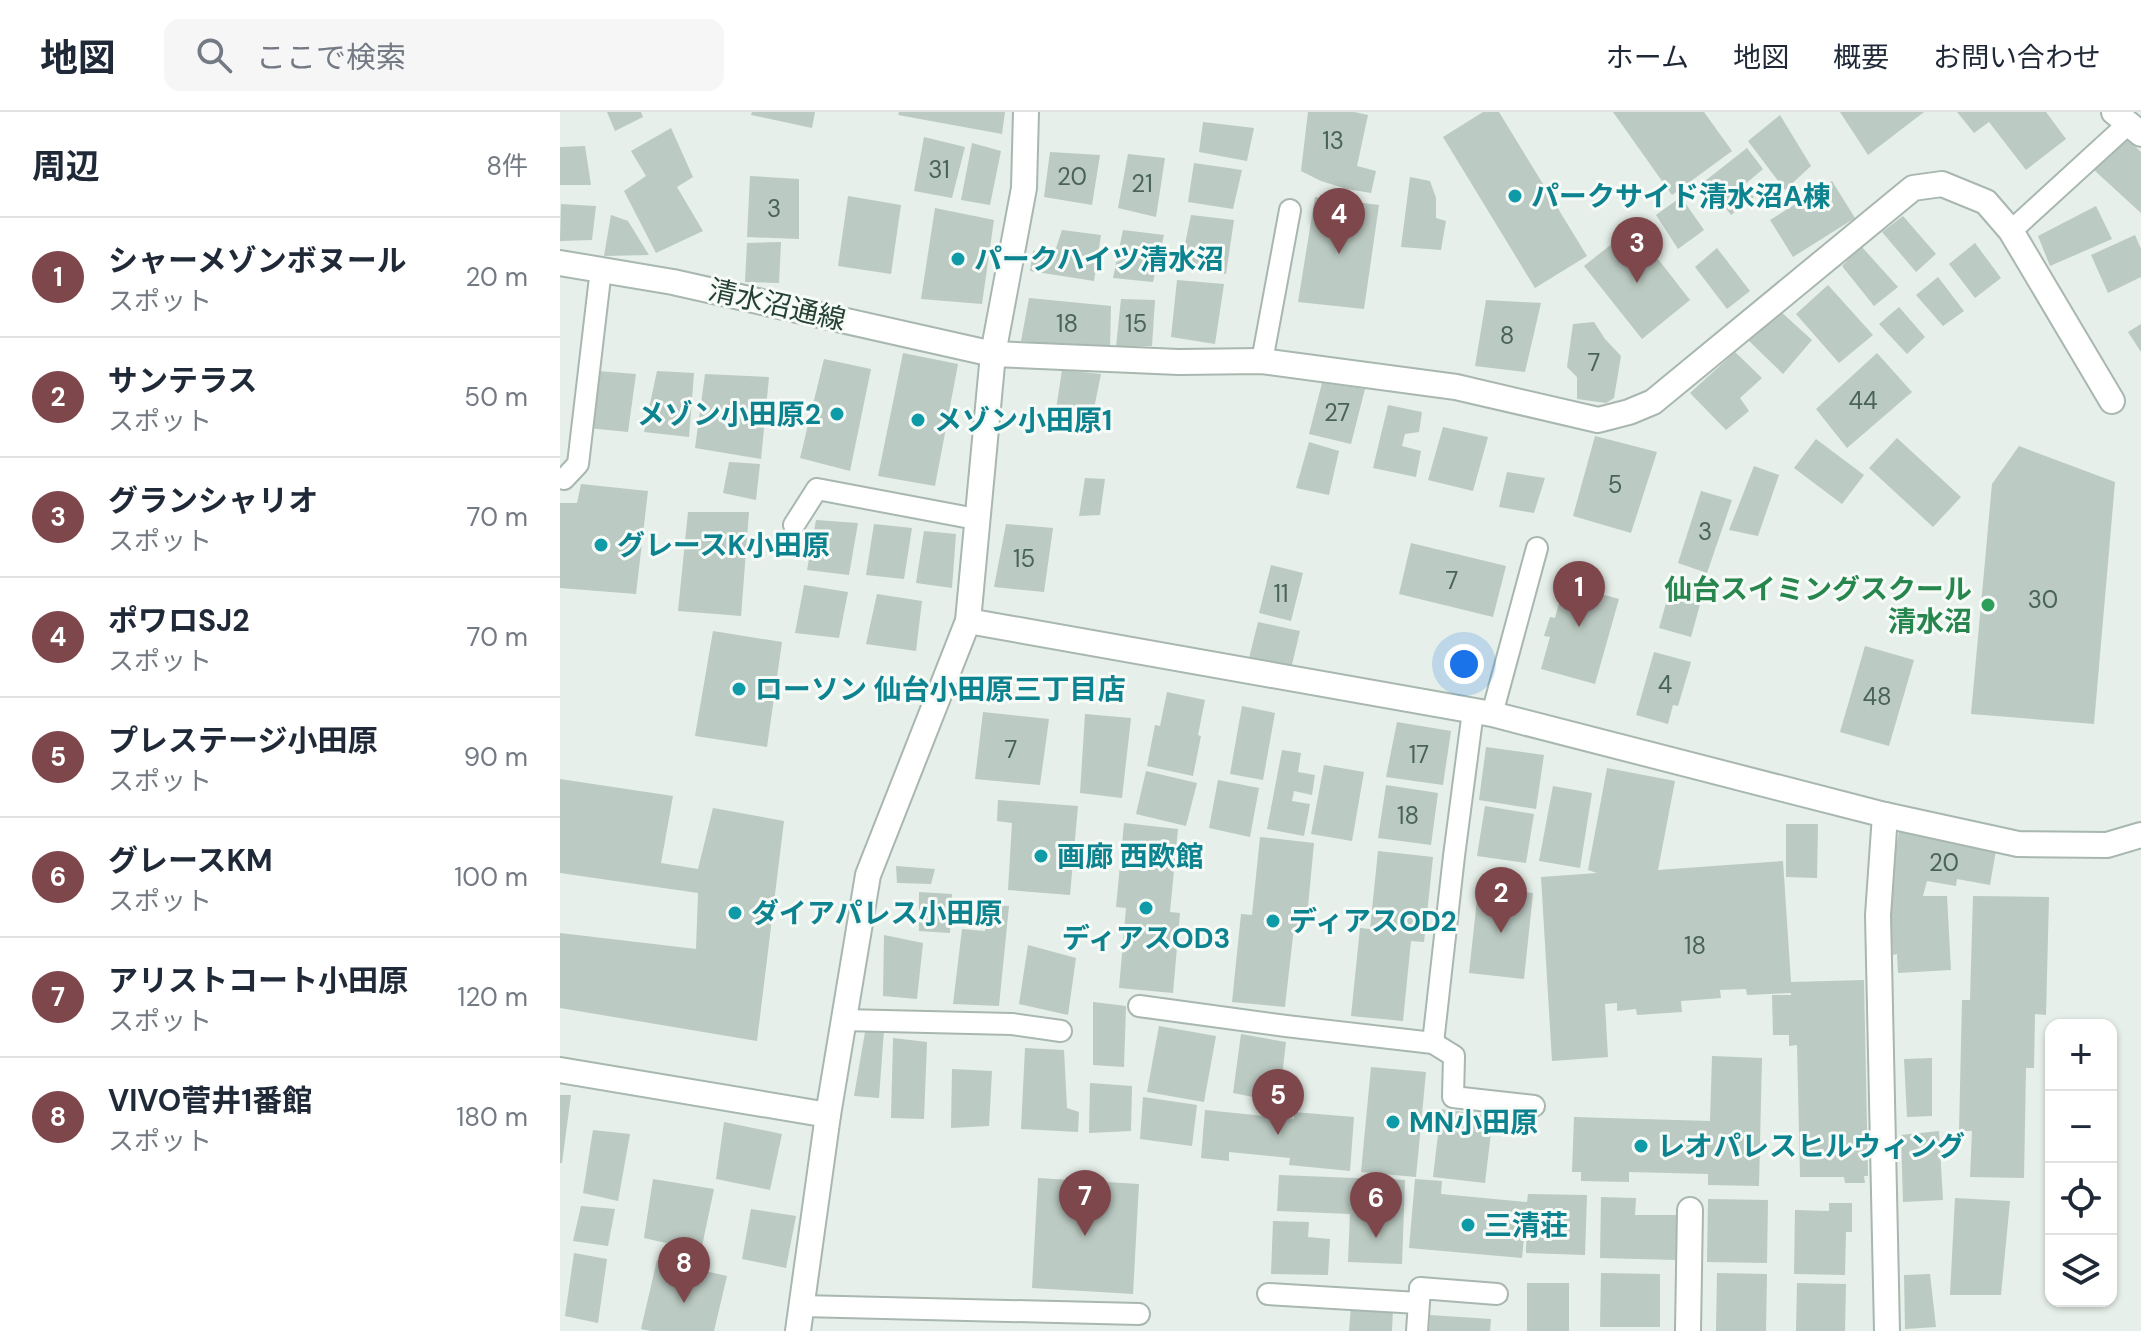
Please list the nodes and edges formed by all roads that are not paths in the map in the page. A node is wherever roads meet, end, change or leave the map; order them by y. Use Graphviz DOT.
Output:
graph roads {
  1 [pos="1026,112"];
  2 [pos="2127,123"];
  3 [pos="1290,210"];
  4 [pos="2011,231"];
  5 [pos="560,263"];
  6 [pos="601,269"];
  7 [pos="993,354"];
  8 [pos="1262,361"];
  9 [pos="2112,401"];
  10 [pos="564,479"];
  11 [pos="976,519"];
  12 [pos="794,525"];
  13 [pos="1537,548"];
  14 [pos="968,621"];
  15 [pos="1482,713"];
  16 [pos="1885,815"];
  17 [pos="2141,835"];
  18 [pos="1139,1006"];
  19 [pos="843,1020"];
  20 [pos="1061,1031"];
  21 [pos="1433,1043"];
  22 [pos="560,1070"];
  23 [pos="1534,1106"];
  24 [pos="828,1115"];
  25 [pos="1690,1210"];
  26 [pos="1268,1294"];
  27 [pos="1497,1294"];
  28 [pos="1418,1303"];
  29 [pos="801,1306"];
  30 [pos="1139,1314"];
  31 [pos="798,1331"];
  32 [pos="1417,1331"];
  33 [pos="1688,1331"];
  34 [pos="1887,1331"];
  1 -- 7 [label="street"];
  2 -- 4 [label="lane"];
  3 -- 8 [label="lane"];
  4 -- 8 [label="street, 清水沼通線"];
  4 -- 9 [label="street, 清水沼通線"];
  5 -- 6 [label="street, 清水沼通線"];
  6 -- 7 [label="street, 清水沼通線"];
  6 -- 10 [label="lane"];
  7 -- 8 [label="street, 清水沼通線"];
  7 -- 11 [label="street"];
  11 -- 12 [label="lane"];
  11 -- 14 [label="street"];
  13 -- 15 [label="lane"];
  14 -- 15 [label="street"];
  14 -- 19 [label="street"];
  15 -- 16 [label="street"];
  15 -- 21 [label="lane"];
  16 -- 17 [label="street"];
  16 -- 34 [label="street"];
  18 -- 21 [label="lane"];
  19 -- 20 [label="lane"];
  19 -- 24 [label="street"];
  21 -- 23 [label="lane"];
  22 -- 24 [label="street"];
  24 -- 29 [label="street"];
  25 -- 33 [label="street"];
  26 -- 28 [label="lane"];
  27 -- 28 [label="lane"];
  28 -- 32 [label="lane"];
  29 -- 30 [label="lane"];
  29 -- 31 [label="street"];
}
